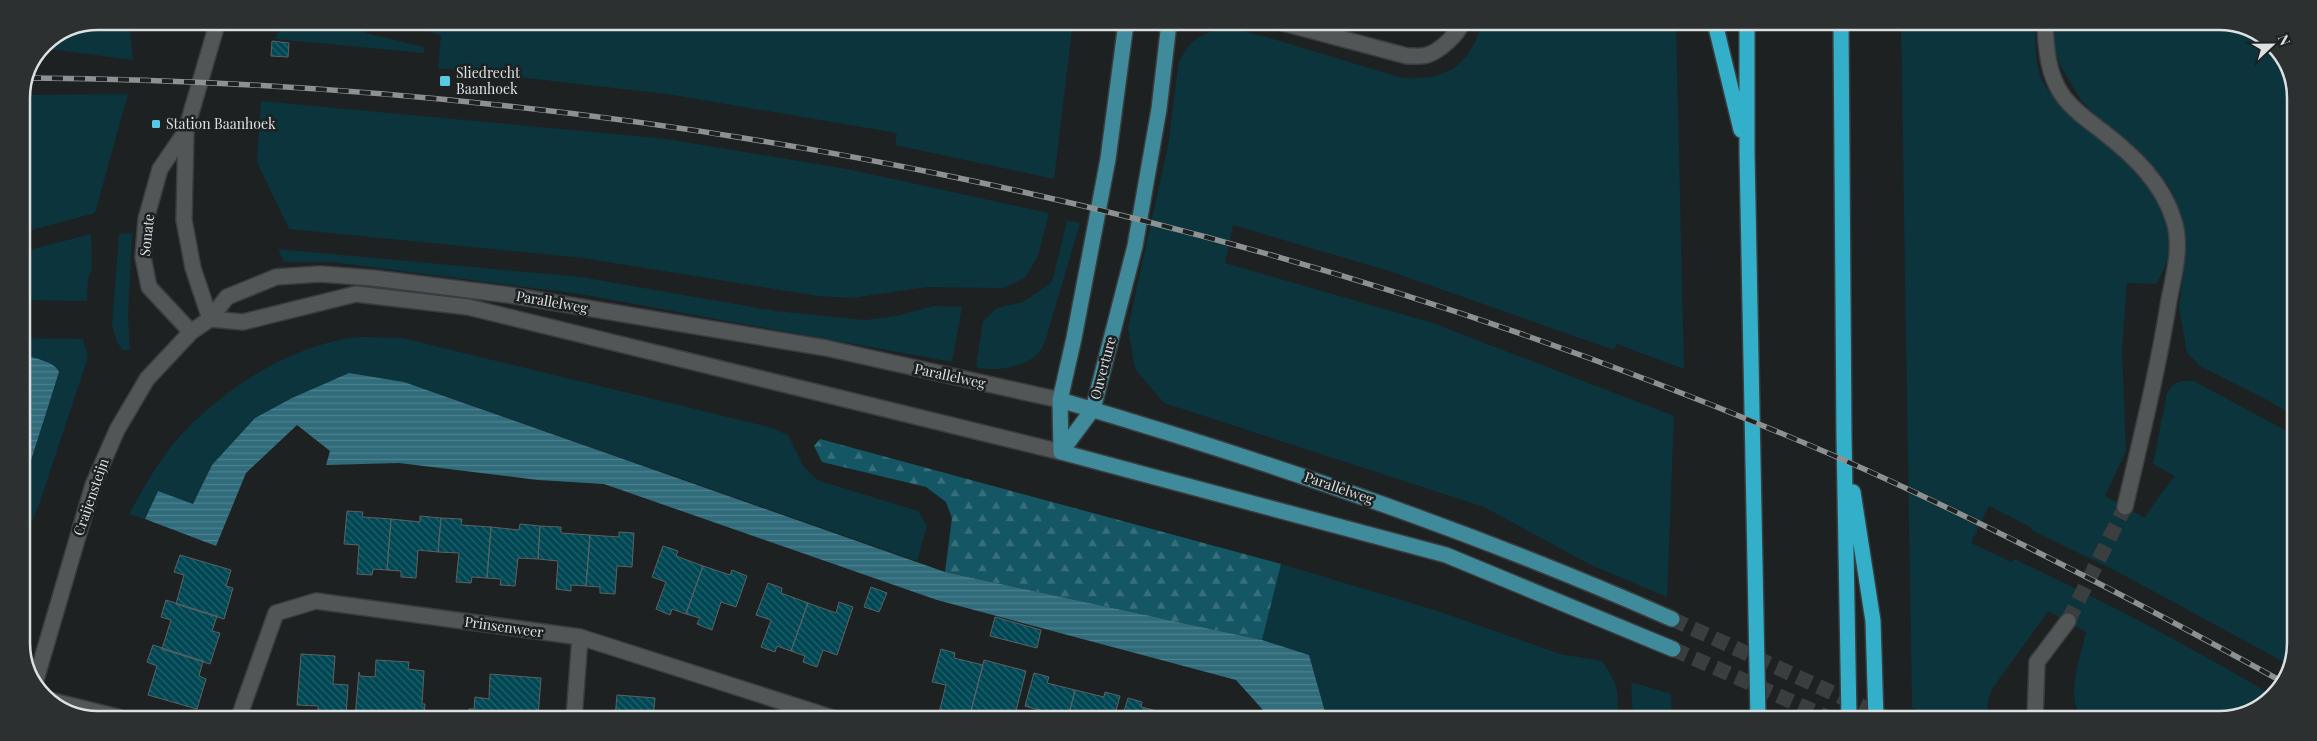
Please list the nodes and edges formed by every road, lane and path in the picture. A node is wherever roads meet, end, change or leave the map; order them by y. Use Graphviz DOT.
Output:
graph roads {
  1 [pos="215,30"];
  2 [pos="1125,30"];
  3 [pos="1168,30"];
  4 [pos="1309,30"];
  5 [pos="1459,30"];
  6 [pos="1717,30"];
  7 [pos="1747,30"];
  8 [pos="1841,30"];
  9 [pos="2046,30"];
  10 [pos="186,130"];
  11 [pos="1747,153"];
  12 [pos="210,319"];
  13 [pos="191,332"];
  14 [pos="1060,400"];
  15 [pos="1093,410"];
  16 [pos="1844,437"];
  17 [pos="1061,452"];
  18 [pos="2125,507"];
  19 [pos="1672,619"];
  20 [pos="2068,621"];
  21 [pos="580,637"];
  22 [pos="1673,649"];
  23 [pos="38,674"];
  24 [pos="72,706"];
  25 [pos="90,710"];
  26 [pos="241,711"];
  27 [pos="575,711"];
  28 [pos="811,711"];
  29 [pos="1758,711"];
  30 [pos="1849,711"];
  31 [pos="1876,711"];
  32 [pos="2035,711"];
  1 -- 10 [label="street, Sonate"];
  2 -- 14 [label="main road"];
  3 -- 15 [label="main road, Ouverture"];
  4 -- 5 [label="street"];
  6 -- 11 [label="highway"];
  7 -- 11 [label="highway"];
  8 -- 16 [label="highway"];
  9 -- 18 [label="street"];
  10 -- 12 [label="street, Sonate"];
  10 -- 13 [label="street, Sonate"];
  11 -- 29 [label="highway"];
  12 -- 13 [label="street, Parallelweg"];
  12 -- 14 [label="street, Parallelweg"];
  12 -- 17 [label="street, Parallelweg"];
  13 -- 23 [label="street, Craijensteijn"];
  14 -- 15 [label="main road, Parallelweg"];
  14 -- 17 [label="main road"];
  15 -- 17 [label="main road, Ouverture"];
  15 -- 19 [label="main road, Parallelweg"];
  16 -- 30 [label="highway"];
  16 -- 31 [label="highway"];
  17 -- 22 [label="main road, Parallelweg"];
  20 -- 32 [label="street"];
  21 -- 26 [label="street, Prinsenweer"];
  21 -- 27 [label="street"];
  21 -- 28 [label="street, Prinsenweer"];
  24 -- 25 [label="street"];
}
